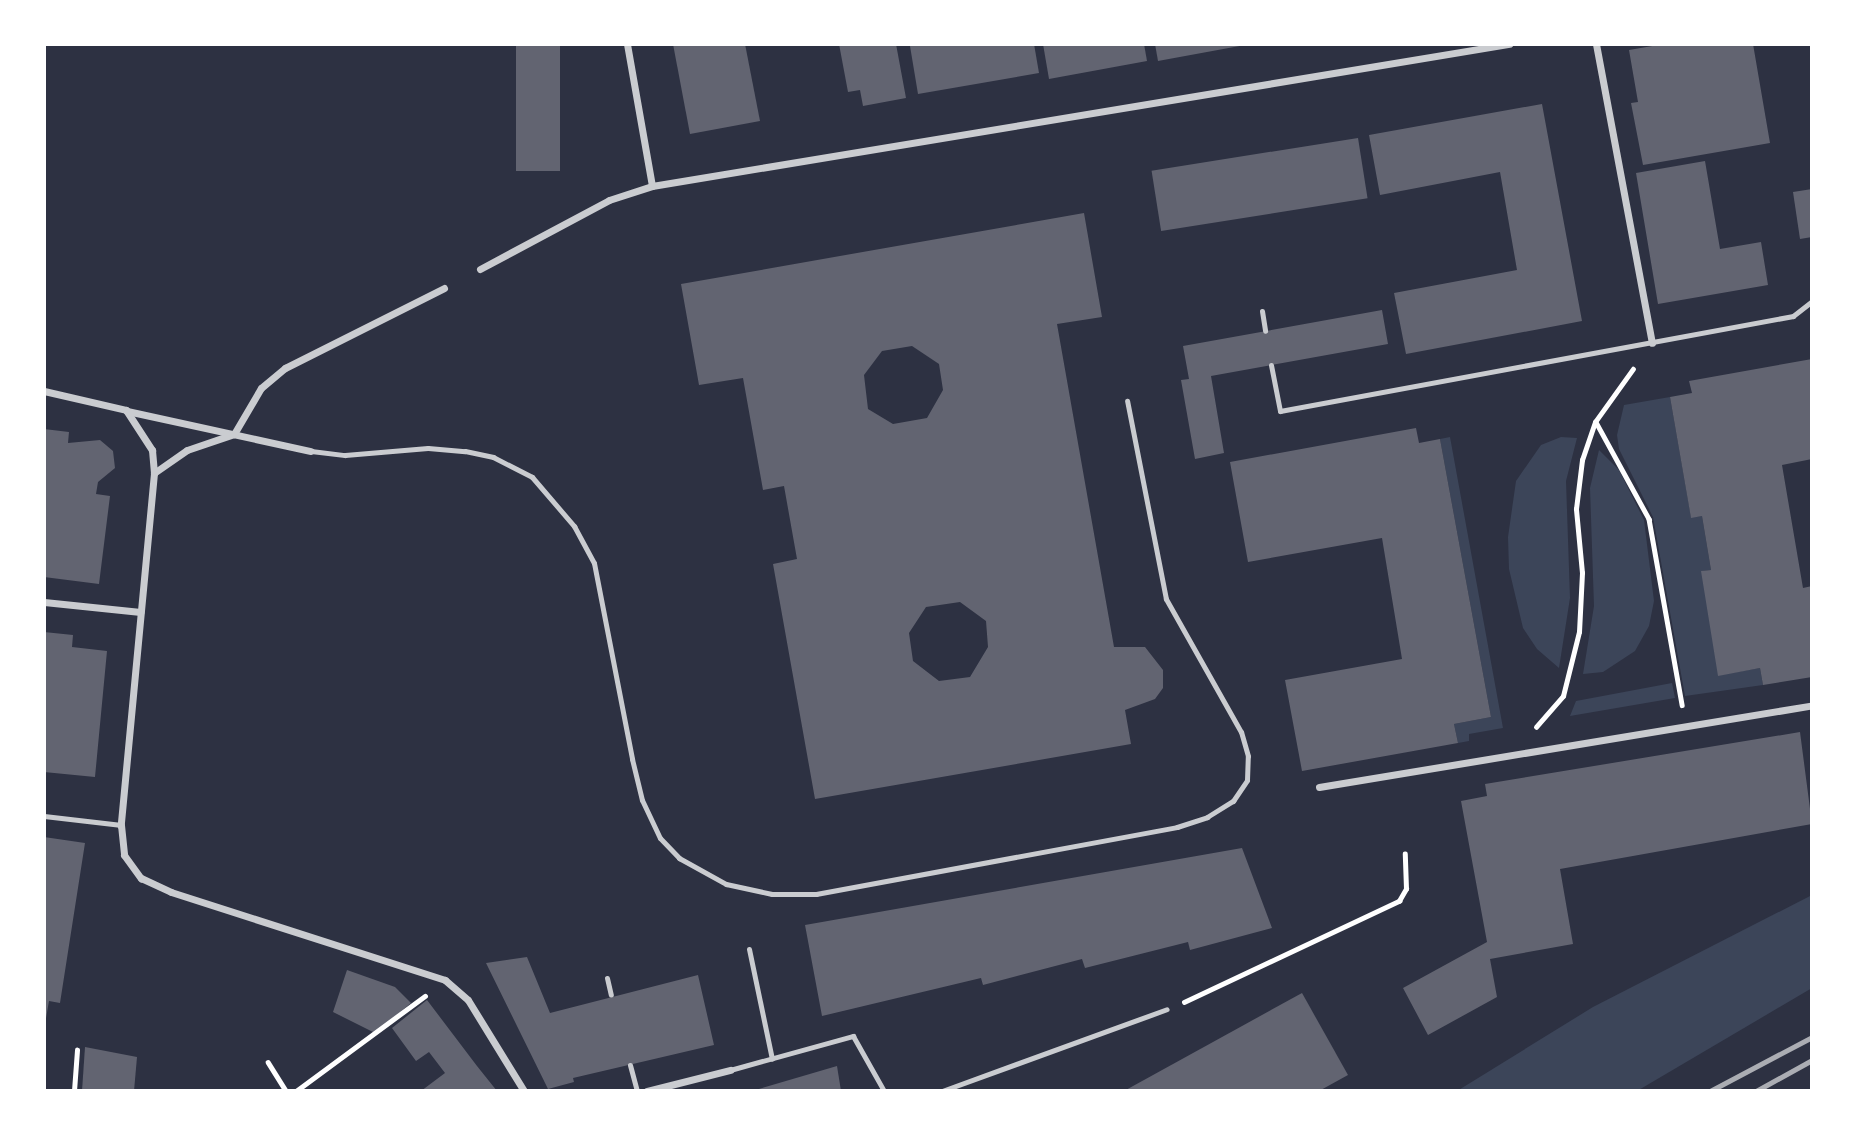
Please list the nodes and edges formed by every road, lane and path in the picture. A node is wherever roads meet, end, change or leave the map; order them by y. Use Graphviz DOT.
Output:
graph roads {
  1 [pos="627,44"];
  2 [pos="1509,44"];
  3 [pos="1596,44"];
  4 [pos="652,186"];
  5 [pos="480,269"];
  6 [pos="444,288"];
  7 [pos="1812,301"];
  8 [pos="1262,311"];
  9 [pos="1265,331"];
  10 [pos="1652,343"];
  11 [pos="1271,365"];
  12 [pos="44,391"];
  13 [pos="1127,401"];
  14 [pos="126,410"];
  15 [pos="1595,422"];
  16 [pos="234,434"];
  17 [pos="311,451"];
  18 [pos="154,473"];
  19 [pos="44,602"];
  20 [pos="140,612"];
  21 [pos="1812,705"];
  22 [pos="1685,725"];
  23 [pos="1524,734"];
  24 [pos="1319,787"];
  25 [pos="44,816"];
  26 [pos="121,825"];
  27 [pos="1405,854"];
  28 [pos="748,949"];
  29 [pos="437,977"];
  30 [pos="607,978"];
  31 [pos="611,995"];
  32 [pos="1167,1009"];
  33 [pos="77,1050"];
  34 [pos="772,1059"];
  35 [pos="268,1062"];
  36 [pos="630,1065"];
  37 [pos="730,1070"];
  38 [pos="74,1091"];
  39 [pos="286,1091"];
  40 [pos="296,1091"];
  41 [pos="524,1091"];
  42 [pos="637,1091"];
  43 [pos="647,1091"];
  44 [pos="884,1091"];
  45 [pos="942,1091"];
  1 -- 4 [label="street"];
  2 -- 4 [label="street"];
  3 -- 10 [label="street"];
  4 -- 5 [label="street"];
  6 -- 16 [label="street"];
  7 -- 10 [label="lane"];
  8 -- 9 [label="lane"];
  10 -- 11 [label="lane"];
  10 -- 15 [label="path"];
  12 -- 14 [label="street"];
  13 -- 17 [label="lane"];
  14 -- 16 [label="street"];
  14 -- 18 [label="street"];
  15 -- 22 [label="path"];
  15 -- 23 [label="path"];
  16 -- 17 [label="street"];
  16 -- 18 [label="street"];
  18 -- 20 [label="street"];
  19 -- 20 [label="street"];
  20 -- 26 [label="street"];
  21 -- 22 [label="street"];
  22 -- 24 [label="street"];
  25 -- 26 [label="lane"];
  26 -- 29 [label="street"];
  27 -- 32 [label="path"];
  28 -- 34 [label="lane"];
  29 -- 40 [label="path"];
  29 -- 41 [label="street"];
  30 -- 31 [label="lane"];
  32 -- 45 [label="lane"];
  33 -- 38 [label="path"];
  34 -- 37 [label="lane"];
  34 -- 44 [label="lane"];
  35 -- 39 [label="path"];
  36 -- 42 [label="lane"];
  37 -- 43 [label="street"];
}
